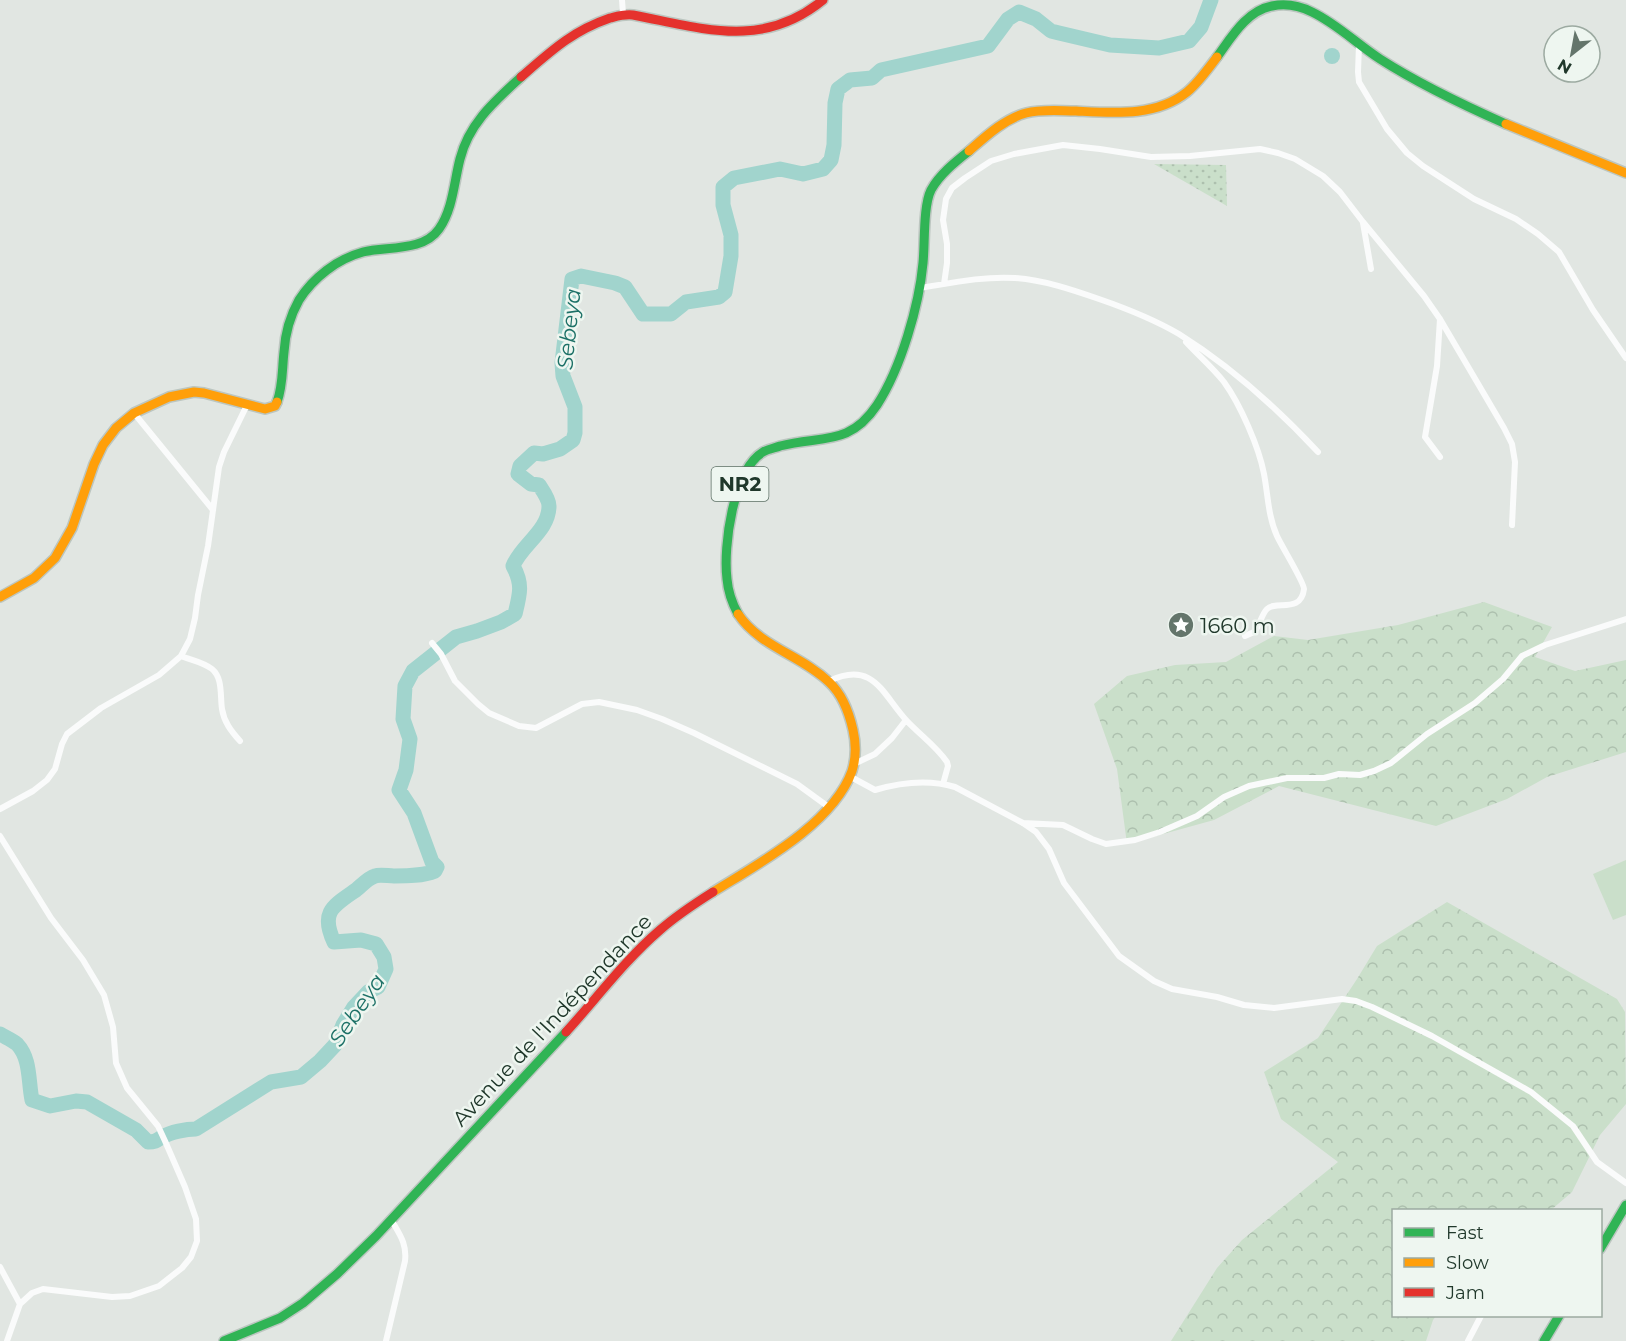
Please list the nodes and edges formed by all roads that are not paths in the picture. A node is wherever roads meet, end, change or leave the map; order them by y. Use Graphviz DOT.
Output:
graph roads {
  1 [pos="622,0"];
  2 [pos="823,0"];
  3 [pos="623,14"];
  4 [pos="1359,45"];
  5 [pos="1626,173"];
  6 [pos="1362,222"];
  7 [pos="1371,269"];
  8 [pos="944,284"];
  9 [pos="920,288"];
  10 [pos="1440,319"];
  11 [pos="1177,333"];
  12 [pos="1626,358"];
  13 [pos="248,405"];
  14 [pos="134,413"];
  15 [pos="1318,453"];
  16 [pos="1440,457"];
  17 [pos="213,510"];
  18 [pos="1512,525"];
  19 [pos="0,597"];
  20 [pos="1626,619"];
  21 [pos="1245,636"];
  22 [pos="434,645"];
  23 [pos="181,656"];
  24 [pos="829,681"];
  25 [pos="906,720"];
  26 [pos="240,741"];
  27 [pos="853,764"];
  28 [pos="851,777"];
  29 [pos="943,784"];
  30 [pos="0,809"];
  31 [pos="831,809"];
  32 [pos="1023,823"];
  33 [pos="0,836"];
  34 [pos="1626,1183"];
  35 [pos="1626,1205"];
  36 [pos="1622,1220"];
  37 [pos="392,1221"];
  38 [pos="1602,1246"];
  39 [pos="0,1267"];
  40 [pos="20,1304"];
  41 [pos="1480,1317"];
  42 [pos="1558,1317"];
  43 [pos="7,1341"];
  44 [pos="224,1341"];
  45 [pos="386,1341"];
  46 [pos="1468,1341"];
  47 [pos="1544,1341"];
  1 -- 3 [label="street"];
  2 -- 3 [label="main road"];
  3 -- 13 [label="main road"];
  4 -- 5 [label="main road, Avenue de l'Indépendance / NR2"];
  4 -- 9 [label="main road, Avenue de l'Indépendance / NR2"];
  4 -- 12 [label="street"];
  6 -- 7 [label="street"];
  6 -- 8 [label="street"];
  6 -- 10 [label="street"];
  8 -- 9 [label="street"];
  8 -- 11 [label="street"];
  9 -- 24 [label="main road, Avenue de l'Indépendance / NR2"];
  10 -- 16 [label="street"];
  10 -- 18 [label="street"];
  11 -- 15 [label="street"];
  11 -- 21 [label="street"];
  13 -- 14 [label="main road"];
  13 -- 17 [label="street"];
  14 -- 17 [label="street"];
  14 -- 19 [label="main road"];
  17 -- 23 [label="street"];
  20 -- 32 [label="street"];
  22 -- 31 [label="street"];
  23 -- 26 [label="street"];
  23 -- 30 [label="street"];
  24 -- 25 [label="street"];
  24 -- 27 [label="main road, Avenue de l'Indépendance / NR2"];
  25 -- 27 [label="street"];
  25 -- 29 [label="street"];
  27 -- 28 [label="main road, Avenue de l'Indépendance / NR2"];
  28 -- 29 [label="street"];
  28 -- 31 [label="main road, Avenue de l'Indépendance / NR2"];
  29 -- 32 [label="street"];
  31 -- 37 [label="main road, Avenue de l'Indépendance / NR2"];
  32 -- 34 [label="street"];
  33 -- 40 [label="street"];
  35 -- 36 [label="main road"];
  36 -- 38 [label="main road"];
  37 -- 44 [label="main road, Avenue de l'Indépendance / NR2"];
  37 -- 45 [label="street"];
  39 -- 40 [label="street"];
  40 -- 43 [label="street"];
  41 -- 46 [label="street"];
  42 -- 47 [label="main road"];
}
